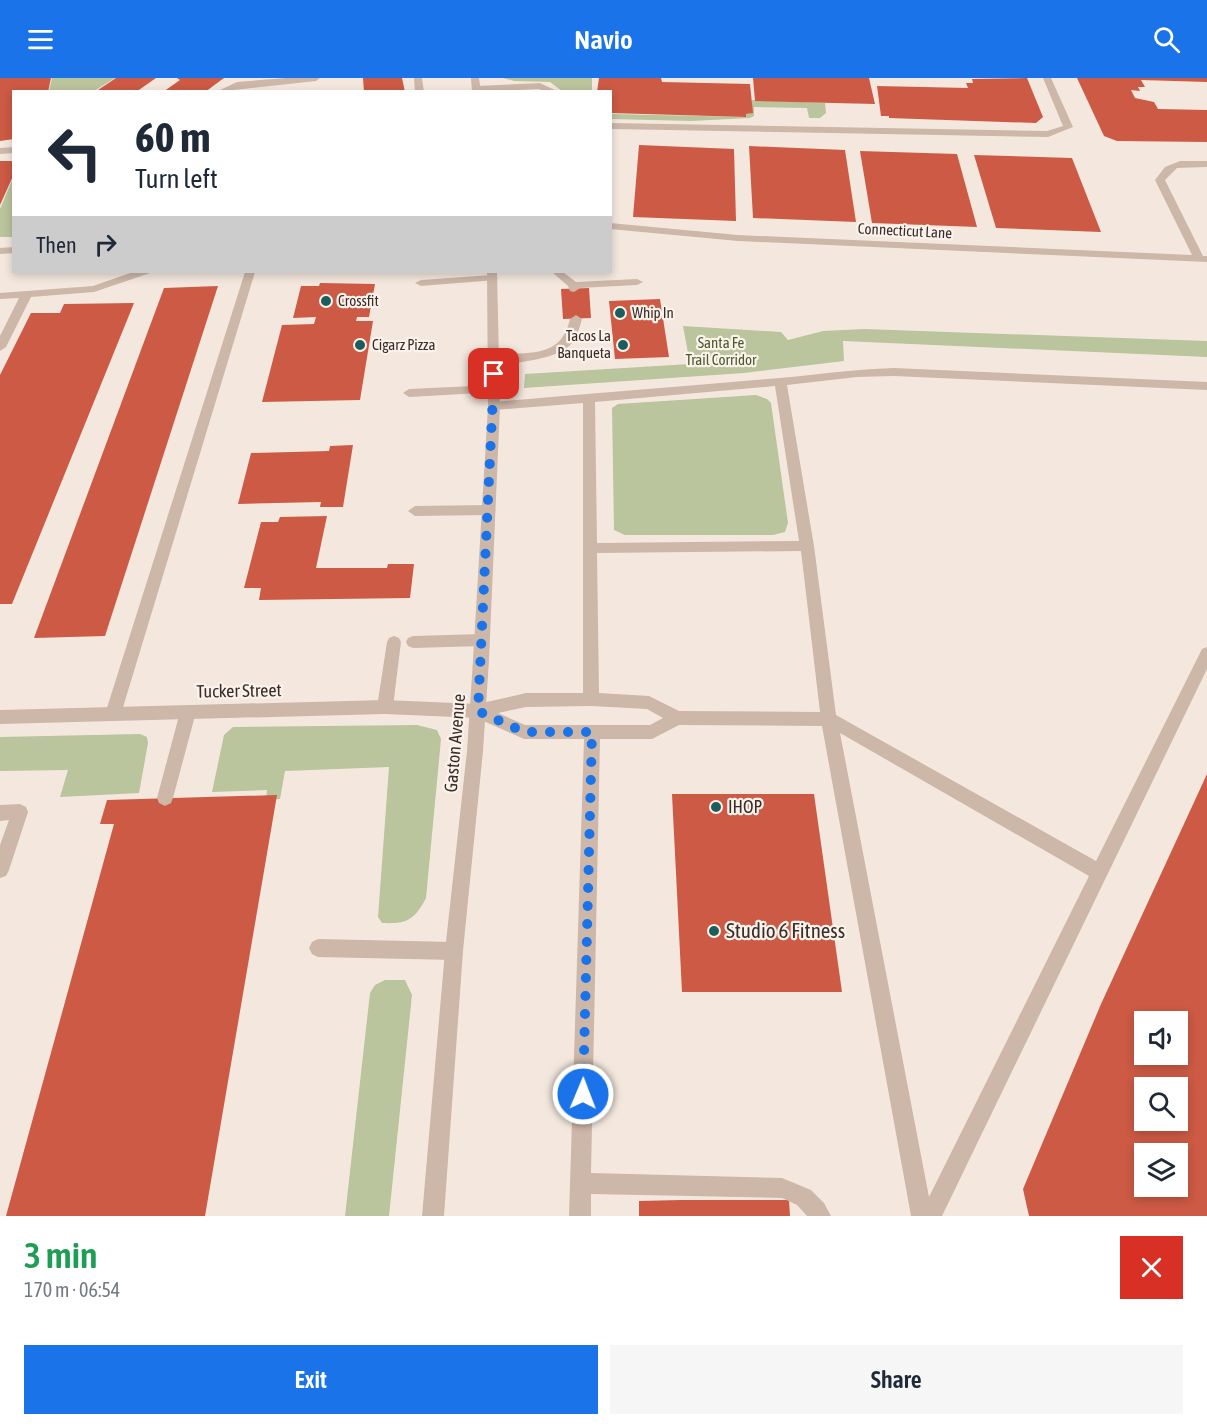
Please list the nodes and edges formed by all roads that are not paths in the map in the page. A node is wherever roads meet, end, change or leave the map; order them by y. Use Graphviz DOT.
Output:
graph roads {
  1 [pos="316,78"];
  2 [pos="474,78"];
  3 [pos="1047,78"];
  4 [pos="225,90"];
  5 [pos="477,90"];
  6 [pos="550,90"];
  7 [pos="612,126"];
  8 [pos="1207,164"];
  9 [pos="612,226"];
  10 [pos="1203,259"];
  11 [pos="140,273"];
  12 [pos="250,273"];
  13 [pos="558,273"];
  14 [pos="492,275"];
  15 [pos="637,282"];
  16 [pos="421,283"];
  17 [pos="27,294"];
  18 [pos="0,296"];
  19 [pos="576,319"];
  20 [pos="0,347"];
  21 [pos="493,358"];
  22 [pos="780,382"];
  23 [pos="1207,386"];
  24 [pos="494,389"];
  25 [pos="409,393"];
  26 [pos="589,397"];
  27 [pos="494,406"];
  28 [pos="489,510"];
  29 [pos="415,511"];
  30 [pos="807,546"];
  31 [pos="590,548"];
  32 [pos="482,640"];
  33 [pos="394,642"];
  34 [pos="413,642"];
  35 [pos="1207,653"];
  36 [pos="591,699"];
  37 [pos="385,707"];
  38 [pos="478,711"];
  39 [pos="188,712"];
  40 [pos="113,714"];
  41 [pos="0,717"];
  42 [pos="677,718"];
  43 [pos="829,719"];
  44 [pos="592,732"];
  45 [pos="165,798"];
  46 [pos="0,813"];
  47 [pos="0,870"];
  48 [pos="1100,873"];
  49 [pos="318,948"];
  50 [pos="454,951"];
  51 [pos="581,1183"];
  52 [pos="433,1216"];
  53 [pos="580,1216"];
  54 [pos="820,1216"];
  55 [pos="922,1216"];
  56 [pos="931,1216"];
  1 -- 4 [label="street"];
  2 -- 5 [label="street"];
  3 -- 7 [label="street"];
  5 -- 6 [label="street"];
  8 -- 10 [label="street, Connecticut Lane"];
  9 -- 10 [label="street, Connecticut Lane"];
  11 -- 17 [label="street"];
  12 -- 40 [label="street"];
  13 -- 15 [label="street"];
  14 -- 16 [label="street"];
  14 -- 21 [label="street, Gaston Avenue"];
  17 -- 18 [label="street"];
  17 -- 20 [label="street"];
  19 -- 21 [label="street"];
  21 -- 24 [label="street, Gaston Avenue"];
  22 -- 23 [label="street"];
  22 -- 26 [label="street"];
  22 -- 30 [label="street"];
  24 -- 25 [label="street"];
  24 -- 27 [label="street, Gaston Avenue"];
  26 -- 27 [label="street"];
  26 -- 31 [label="street"];
  27 -- 28 [label="street, Gaston Avenue"];
  28 -- 29 [label="street"];
  28 -- 32 [label="street, Gaston Avenue"];
  30 -- 31 [label="street"];
  30 -- 43 [label="street"];
  31 -- 36 [label="street"];
  32 -- 34 [label="street"];
  32 -- 38 [label="street, Gaston Avenue"];
  33 -- 37 [label="street"];
  35 -- 48 [label="street"];
  36 -- 38 [label="street"];
  36 -- 42 [label="street"];
  37 -- 38 [label="street, Tucker Street"];
  37 -- 39 [label="street, Tucker Street"];
  38 -- 44 [label="street"];
  38 -- 50 [label="street, Gaston Avenue"];
  39 -- 40 [label="street, Tucker Street"];
  39 -- 45 [label="street"];
  40 -- 41 [label="street, Tucker Street"];
  42 -- 43 [label="street"];
  42 -- 44 [label="street"];
  43 -- 48 [label="street"];
  43 -- 55 [label="street"];
  44 -- 51 [label="street"];
  46 -- 47 [label="street"];
  48 -- 56 [label="street"];
  49 -- 50 [label="street"];
  50 -- 52 [label="street, Gaston Avenue"];
  51 -- 53 [label="street"];
  51 -- 54 [label="street"];
}
